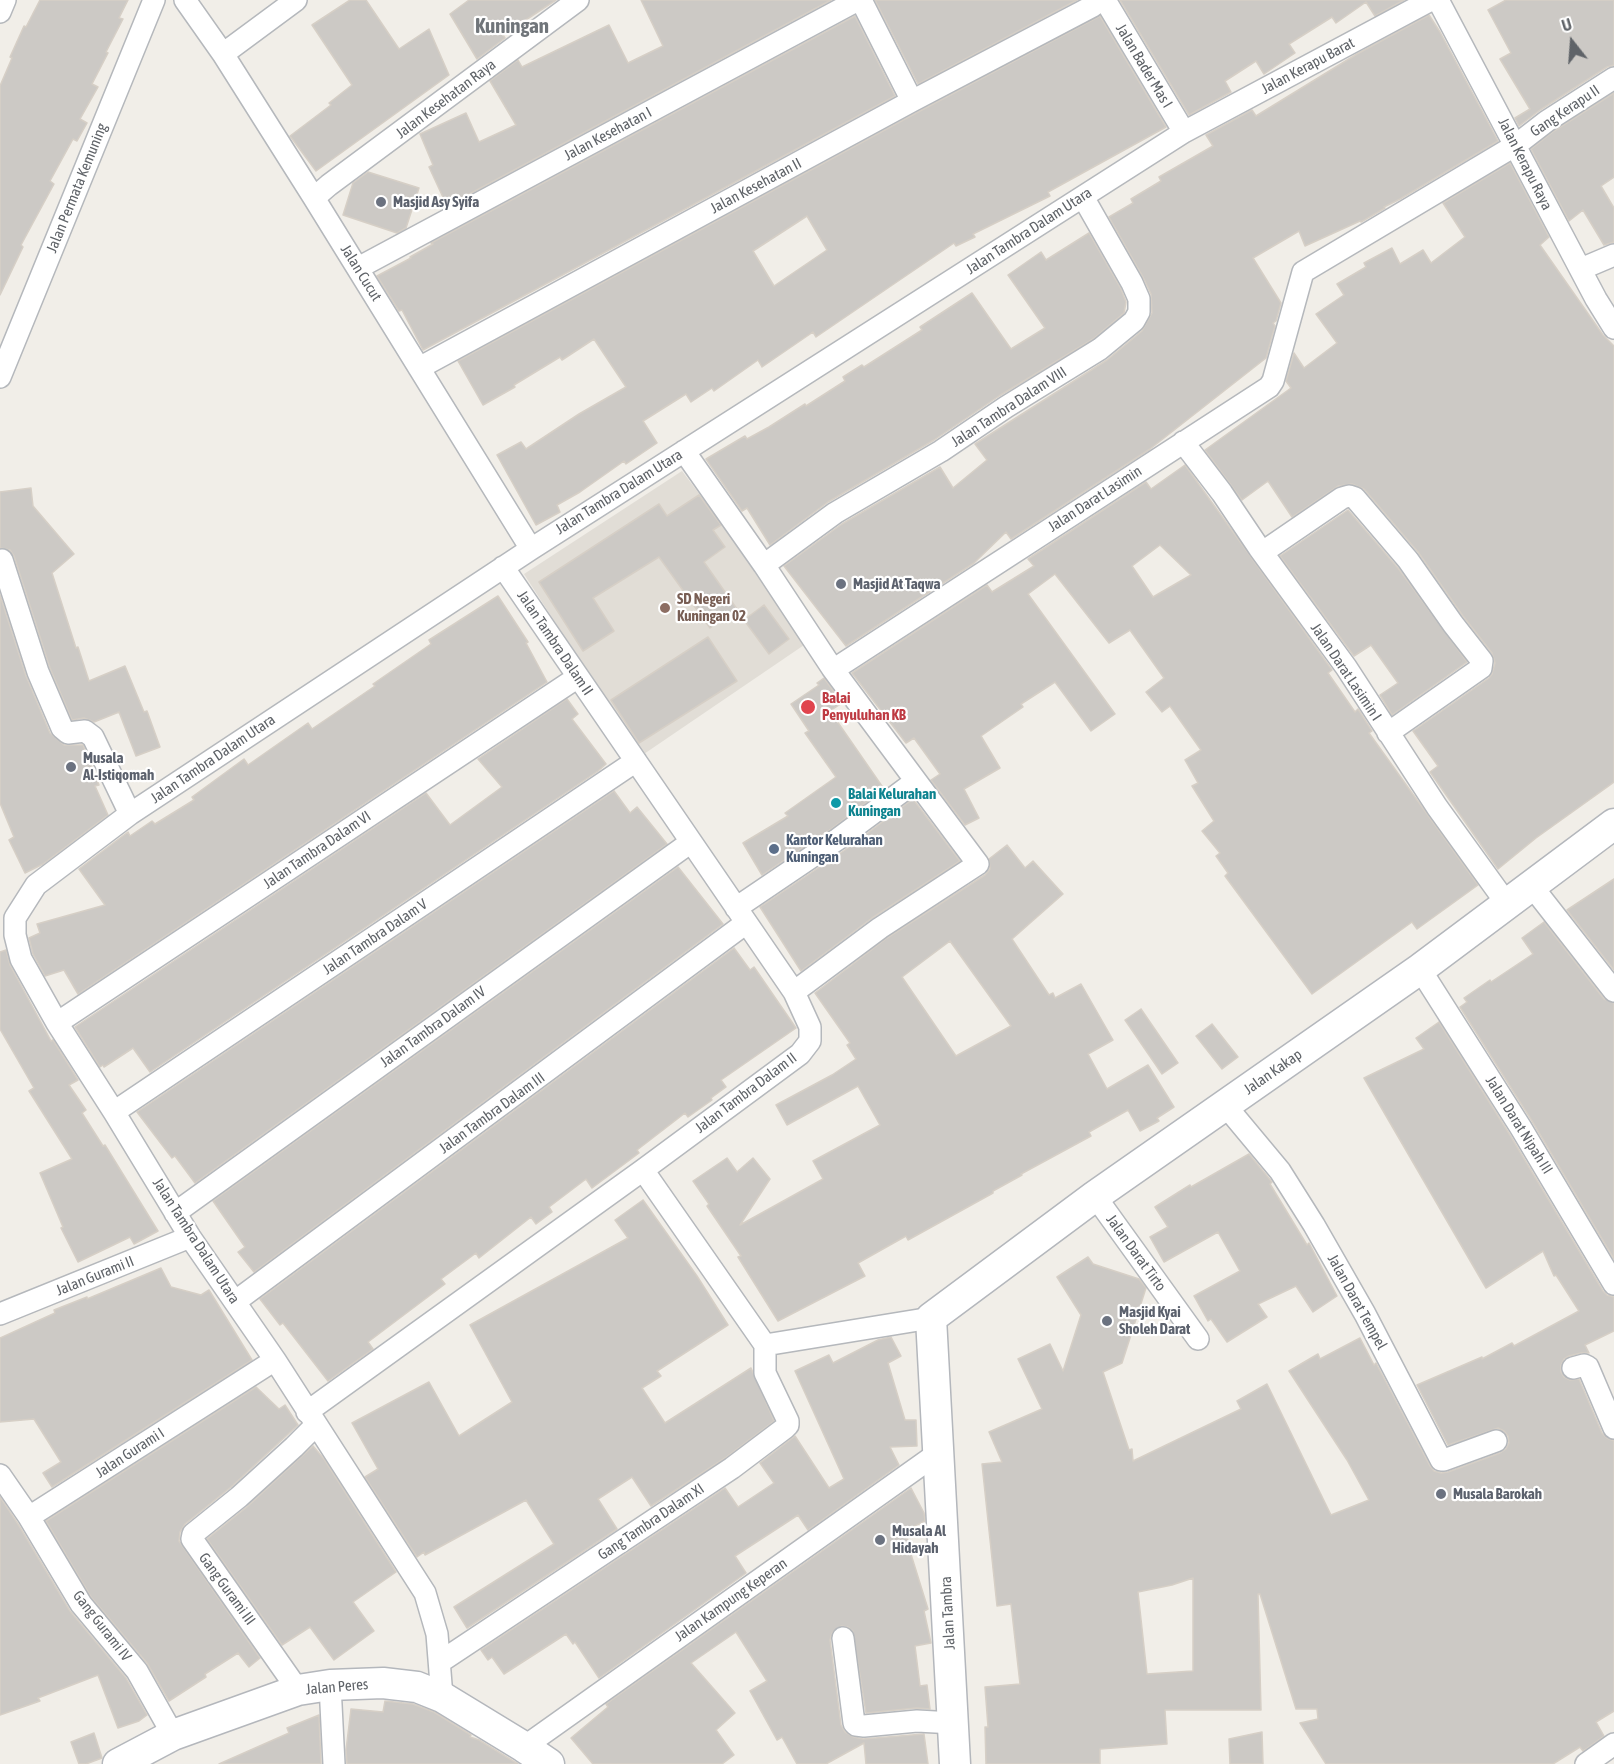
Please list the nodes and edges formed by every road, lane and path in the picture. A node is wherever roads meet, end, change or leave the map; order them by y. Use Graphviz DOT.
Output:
graph roads {
  1 [pos="5,0"];
  2 [pos="154,0"];
  3 [pos="185,0"];
  4 [pos="296,0"];
  5 [pos="578,0"];
  6 [pos="859,0"];
  7 [pos="1431,0"];
  8 [pos="1438,0"];
  9 [pos="1099,3"];
  10 [pos="0,12"];
  11 [pos="223,54"];
  12 [pos="1614,78"];
  13 [pos="912,101"];
  14 [pos="1184,132"];
  15 [pos="1516,145"];
  16 [pos="1083,197"];
  17 [pos="314,198"];
  18 [pos="1614,255"];
  19 [pos="358,268"];
  20 [pos="1581,268"];
  21 [pos="1614,328"];
  22 [pos="419,368"];
  23 [pos="0,377"];
  24 [pos="1183,442"];
  25 [pos="684,451"];
  26 [pos="531,549"];
  27 [pos="1263,552"];
  28 [pos="2,560"];
  29 [pos="764,565"];
  30 [pos="503,567"];
  31 [pos="832,668"];
  32 [pos="578,676"];
  33 [pos="1388,733"];
  34 [pos="636,761"];
  35 [pos="916,781"];
  36 [pos="130,814"];
  37 [pos="1614,824"];
  38 [pos="691,842"];
  39 [pos="1532,885"];
  40 [pos="1507,904"];
  41 [pos="741,915"];
  42 [pos="1420,969"];
  43 [pos="1614,991"];
  44 [pos="794,992"];
  45 [pos="57,1023"];
  46 [pos="1225,1105"];
  47 [pos="114,1113"];
  48 [pos="643,1170"];
  49 [pos="1095,1196"];
  50 [pos="175,1213"];
  51 [pos="190,1237"];
  52 [pos="1614,1284"];
  53 [pos="236,1301"];
  54 [pos="0,1314"];
  55 [pos="931,1318"];
  56 [pos="1198,1339"];
  57 [pos="765,1345"];
  58 [pos="275,1360"];
  59 [pos="1572,1368"];
  60 [pos="311,1418"];
  61 [pos="1614,1428"];
  62 [pos="1496,1441"];
  63 [pos="938,1453"];
  64 [pos="0,1475"];
  65 [pos="29,1517"];
  66 [pos="843,1638"];
  67 [pos="440,1662"];
  68 [pos="330,1685"];
  69 [pos="298,1690"];
  70 [pos="442,1697"];
  71 [pos="954,1723"];
  72 [pos="172,1735"];
  73 [pos="1614,1744"];
  74 [pos="524,1747"];
  75 [pos="118,1764"];
  76 [pos="334,1764"];
  77 [pos="549,1764"];
  78 [pos="955,1764"];
  79 [pos="1586,1764"];
  1 -- 10 [label="street"];
  2 -- 23 [label="street, Jalan Permata Kemuning"];
  3 -- 11 [label="street, Jalan Cucut"];
  4 -- 11 [label="street"];
  5 -- 17 [label="street, Jalan Kesehatan Raya"];
  6 -- 13 [label="street"];
  6 -- 19 [label="street, Jalan Kesehatan I"];
  7 -- 14 [label="street, Jalan Kerapu Barat"];
  8 -- 15 [label="street, Jalan Kerapu Raya"];
  9 -- 13 [label="street, Jalan Kesehatan II"];
  9 -- 14 [label="street, Jalan Bader Mas I"];
  11 -- 17 [label="street, Jalan Cucut"];
  12 -- 15 [label="street, Gang Kerapu II"];
  13 -- 22 [label="street, Jalan Kesehatan II"];
  14 -- 16 [label="street, Jalan Tambra Dalam Utara"];
  15 -- 20 [label="street, Jalan Kerapu Raya"];
  15 -- 24 [label="street, Jalan Darat Lasimin"];
  16 -- 25 [label="street, Jalan Tambra Dalam Utara"];
  16 -- 29 [label="street, Jalan Tambra Dalam VIII"];
  17 -- 19 [label="street, Jalan Cucut"];
  18 -- 20 [label="street"];
  19 -- 22 [label="street, Jalan Cucut"];
  20 -- 21 [label="street, Jalan Kerapu Raya"];
  22 -- 26 [label="street, Jalan Cucut"];
  24 -- 27 [label="street, Jalan Darat Lasimin I"];
  24 -- 31 [label="street, Jalan Darat Lasimin"];
  25 -- 26 [label="street, Jalan Tambra Dalam Utara"];
  25 -- 29 [label="street"];
  26 -- 30 [label="street, Jalan Tambra Dalam Utara"];
  27 -- 33 [label="street, Jalan Darat Lasimin I"];
  27 -- 33 [label="street"];
  28 -- 36 [label="street"];
  29 -- 31 [label="street"];
  30 -- 32 [label="street, Jalan Tambra Dalam II"];
  30 -- 36 [label="street, Jalan Tambra Dalam Utara"];
  31 -- 35 [label="street"];
  32 -- 34 [label="street, Jalan Tambra Dalam II"];
  32 -- 45 [label="street, Jalan Tambra Dalam VI"];
  33 -- 40 [label="street, Jalan Darat Lasimin I"];
  34 -- 38 [label="street, Jalan Tambra Dalam II"];
  34 -- 47 [label="street, Jalan Tambra Dalam V"];
  35 -- 41 [label="street, Jalan Tambra Dalam III"];
  35 -- 44 [label="street"];
  36 -- 45 [label="street, Jalan Tambra Dalam Utara"];
  37 -- 39 [label="street, Jalan Kakap"];
  38 -- 41 [label="street, Jalan Tambra Dalam II"];
  38 -- 50 [label="street, Jalan Tambra Dalam IV"];
  39 -- 40 [label="street, Jalan Kakap"];
  39 -- 43 [label="street"];
  40 -- 42 [label="street, Jalan Kakap"];
  41 -- 44 [label="street, Jalan Tambra Dalam II"];
  41 -- 53 [label="street, Jalan Tambra Dalam III"];
  42 -- 46 [label="street, Jalan Kakap"];
  42 -- 52 [label="street, Jalan Darat Nipah III"];
  44 -- 48 [label="street, Jalan Tambra Dalam II"];
  45 -- 47 [label="street, Jalan Tambra Dalam Utara"];
  46 -- 49 [label="street, Jalan Kakap"];
  46 -- 62 [label="street, Jalan Darat Tempel"];
  47 -- 50 [label="street, Jalan Tambra Dalam Utara"];
  48 -- 57 [label="street"];
  48 -- 60 [label="street, Jalan Tambra Dalam II"];
  49 -- 55 [label="street, Jalan Kakap"];
  49 -- 56 [label="street, Jalan Darat Tirto"];
  50 -- 51 [label="street, Jalan Tambra Dalam Utara"];
  51 -- 53 [label="street, Jalan Tambra Dalam Utara"];
  51 -- 54 [label="street, Jalan Gurami II"];
  53 -- 58 [label="street, Jalan Tambra Dalam Utara"];
  55 -- 57 [label="street"];
  55 -- 63 [label="street, Jalan Tambra"];
  57 -- 67 [label="street, Gang Tambra Dalam XI"];
  58 -- 60 [label="street, Jalan Tambra Dalam Utara"];
  58 -- 65 [label="street, Jalan Gurami I"];
  59 -- 61 [label="street"];
  60 -- 67 [label="street, Jalan Tambra Dalam Utara"];
  60 -- 69 [label="street, Gang Gurami III"];
  63 -- 71 [label="street, Jalan Tambra"];
  63 -- 74 [label="street, Jalan Kampung Keperan"];
  64 -- 65 [label="street"];
  65 -- 72 [label="street, Gang Gurami IV"];
  66 -- 71 [label="street"];
  67 -- 70 [label="street, Jalan Tambra Dalam Utara"];
  68 -- 69 [label="street, Jalan Peres"];
  68 -- 70 [label="street, Jalan Peres"];
  68 -- 76 [label="street"];
  69 -- 72 [label="street, Jalan Peres"];
  70 -- 74 [label="street, Jalan Peres"];
  71 -- 78 [label="street, Jalan Tambra"];
  72 -- 75 [label="street, Jalan Peres"];
  73 -- 79 [label="street"];
  74 -- 77 [label="street, Jalan Peres"];
}
